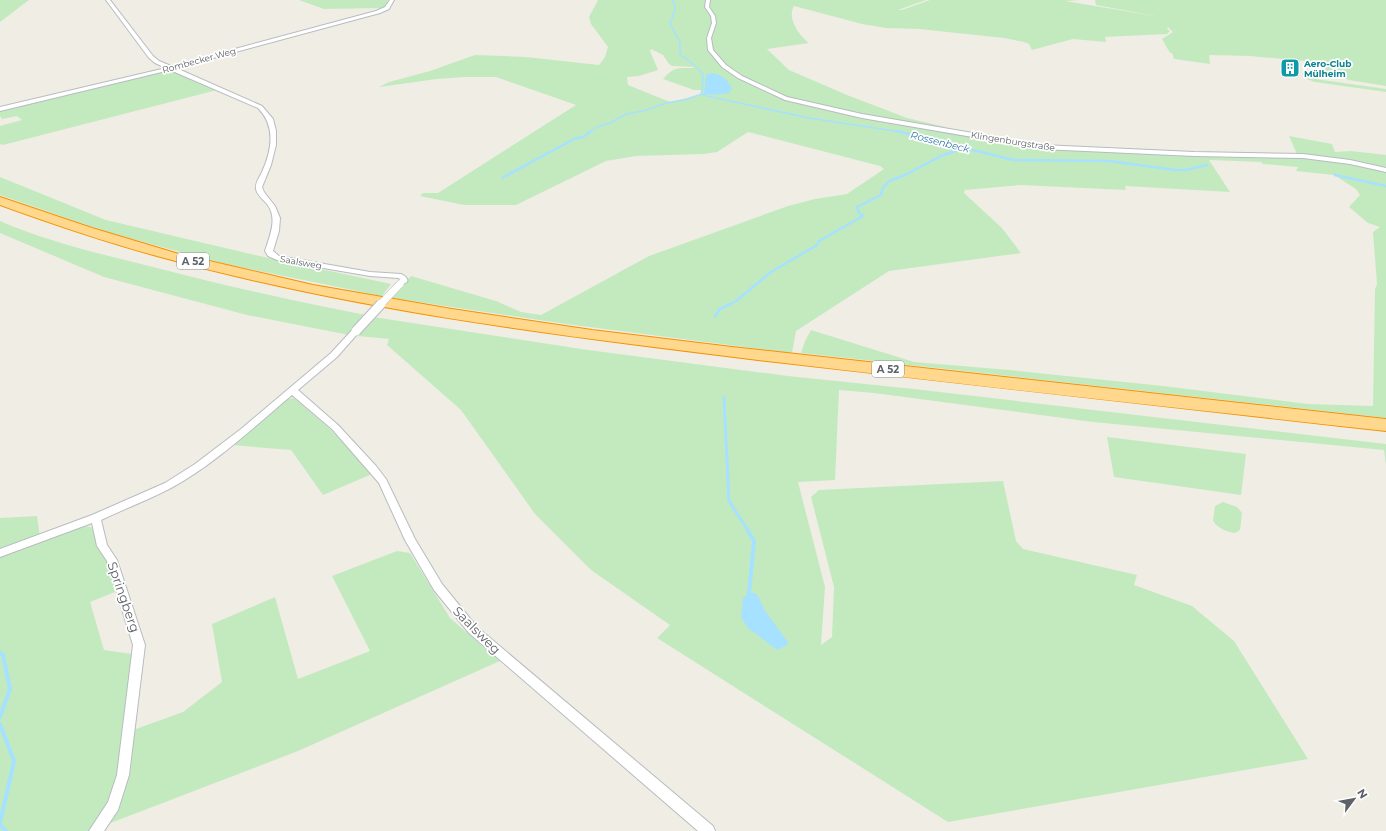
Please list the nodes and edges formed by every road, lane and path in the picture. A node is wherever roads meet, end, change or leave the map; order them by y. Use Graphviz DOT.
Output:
graph roads {
  1 [pos="108,0"];
  2 [pos="392,0"];
  3 [pos="708,0"];
  4 [pos="169,68"];
  5 [pos="0,109"];
  6 [pos="1386,170"];
  7 [pos="0,201"];
  8 [pos="0,213"];
  9 [pos="292,392"];
  10 [pos="1386,425"];
  11 [pos="1386,435"];
  12 [pos="96,518"];
  13 [pos="0,553"];
  14 [pos="96,831"];
  15 [pos="708,831"];
  1 -- 4 [label="street, Saalsweg"];
  2 -- 4 [label="street, Rombecker Weg"];
  3 -- 6 [label="street, Klingenburgstraße"];
  4 -- 5 [label="street, Rombecker Weg"];
  4 -- 9 [label="street, Saalsweg, bridge"];
  7 -- 10 [label="highway, A 52"];
  8 -- 11 [label="highway, A 52"];
  9 -- 12 [label="street"];
  9 -- 15 [label="street, Saalsweg"];
  12 -- 13 [label="street"];
  12 -- 14 [label="street, Springberg"];
}
